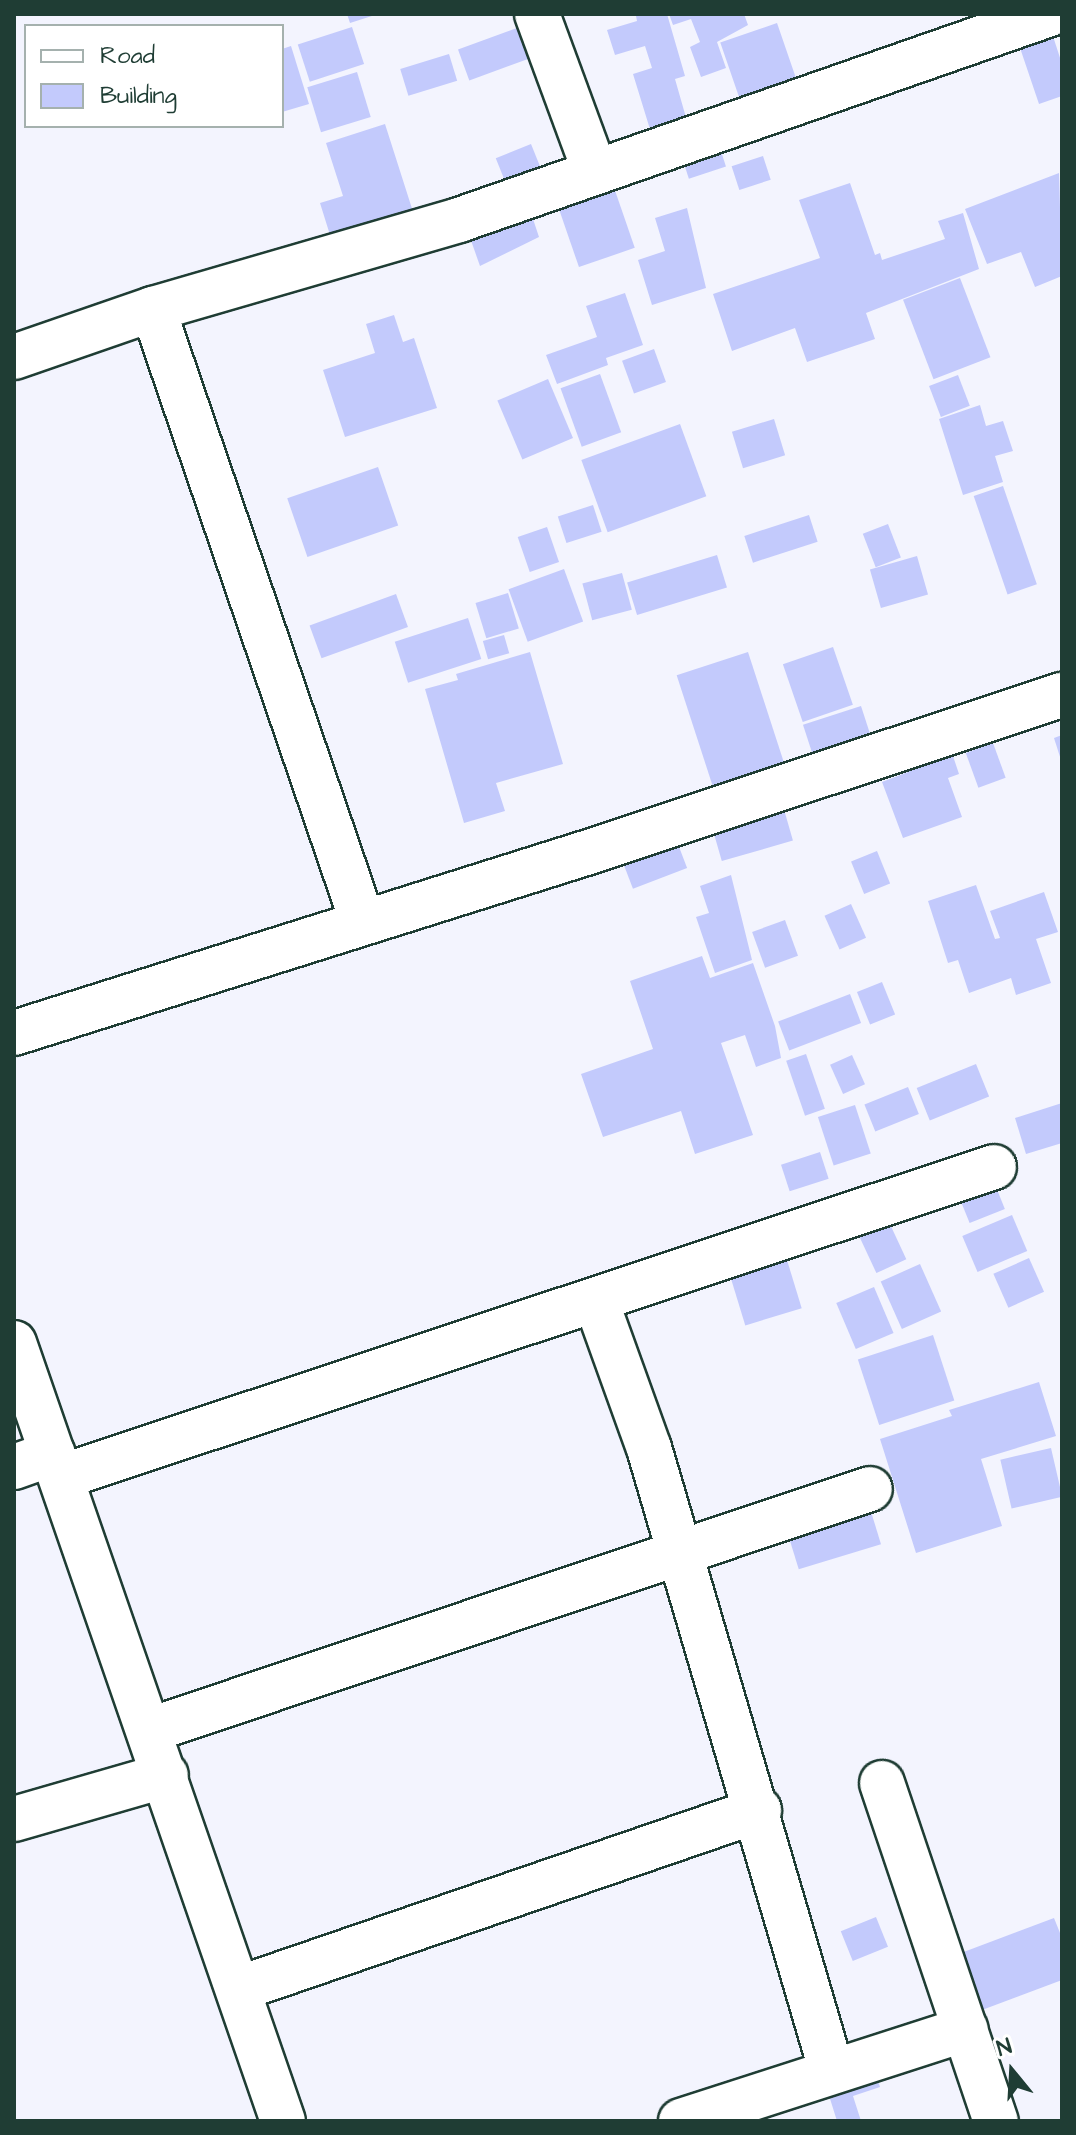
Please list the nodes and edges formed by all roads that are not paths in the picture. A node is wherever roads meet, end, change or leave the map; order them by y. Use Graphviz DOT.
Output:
graph roads {
  1 [pos="537,14"];
  2 [pos="1053,14"];
  3 [pos="1062,31"];
  4 [pos="594,169"];
  5 [pos="153,309"];
  6 [pos="14,357"];
  7 [pos="1062,695"];
  8 [pos="363,923"];
  9 [pos="14,1033"];
  10 [pos="994,1167"];
  11 [pos="596,1301"];
  12 [pos="14,1343"];
  13 [pos="43,1466"];
  14 [pos="870,1489"];
  15 [pos="681,1555"];
  16 [pos="150,1730"];
  17 [pos="166,1775"];
  18 [pos="882,1783"];
  19 [pos="759,1810"];
  20 [pos="14,1819"];
  21 [pos="238,1989"];
  22 [pos="966,2029"];
  23 [pos="832,2072"];
  24 [pos="283,2121"];
  25 [pos="681,2121"];
  26 [pos="996,2121"];
  1 -- 4 [label="street"];
  2 -- 3 [label="street"];
  2 -- 4 [label="street"];
  4 -- 5 [label="street"];
  5 -- 6 [label="street"];
  5 -- 8 [label="street"];
  7 -- 8 [label="street"];
  8 -- 9 [label="street"];
  10 -- 11 [label="street"];
  11 -- 13 [label="street"];
  11 -- 15 [label="street"];
  12 -- 13 [label="street"];
  13 -- 16 [label="street"];
  14 -- 15 [label="street"];
  15 -- 16 [label="street"];
  15 -- 19 [label="street"];
  16 -- 17 [label="street"];
  17 -- 20 [label="street"];
  17 -- 21 [label="street"];
  18 -- 22 [label="street"];
  19 -- 21 [label="street"];
  19 -- 23 [label="street"];
  21 -- 24 [label="street"];
  22 -- 23 [label="street"];
  22 -- 26 [label="street"];
  23 -- 25 [label="street"];
}
